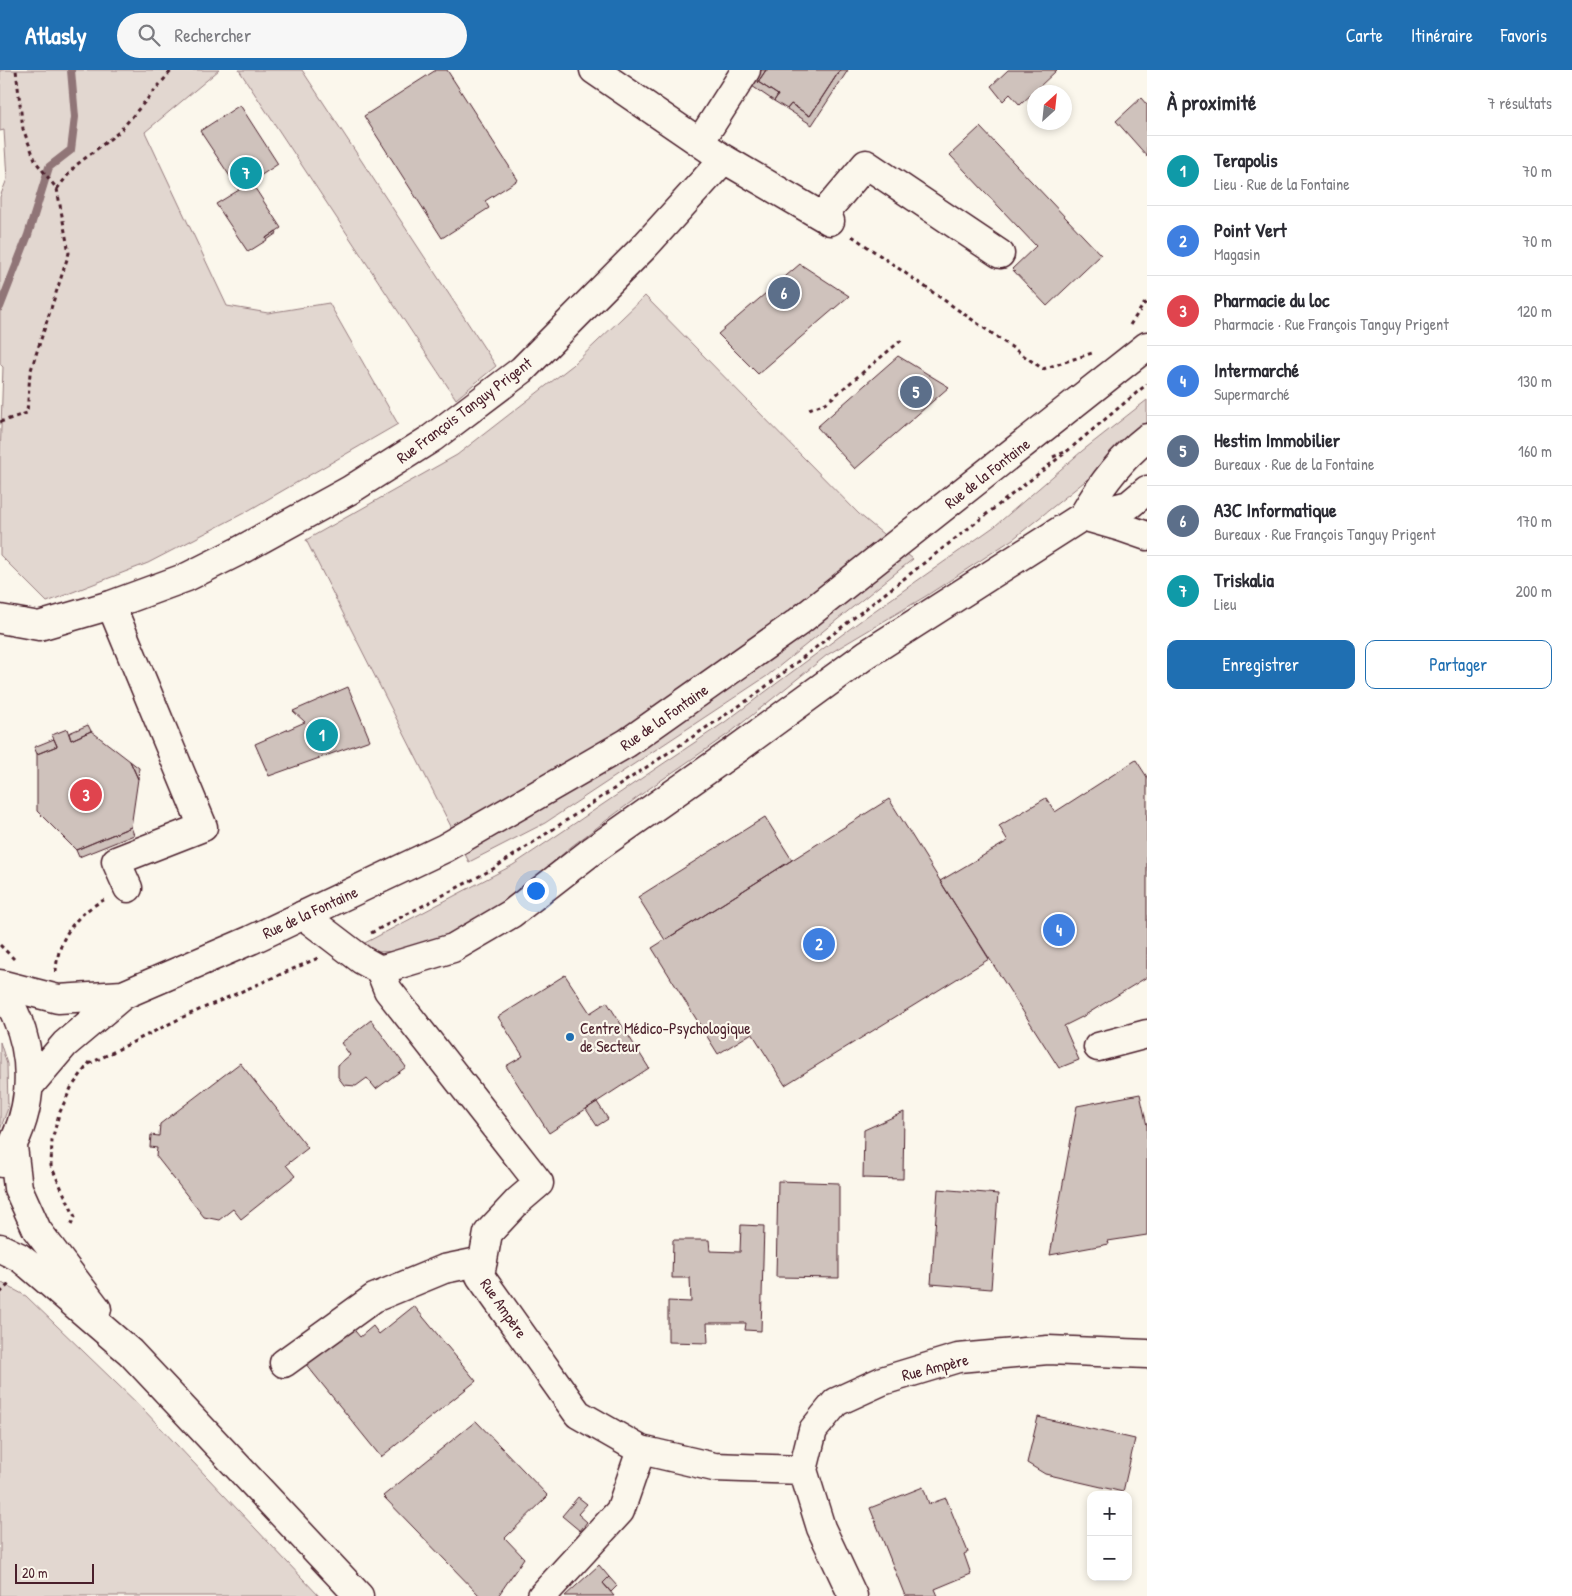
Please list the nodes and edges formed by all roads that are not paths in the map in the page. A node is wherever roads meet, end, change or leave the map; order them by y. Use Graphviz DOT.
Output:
graph roads {
  1 [pos="594,70"];
  2 [pos="746,70"];
  3 [pos="700,142"];
  4 [pos="724,159"];
  5 [pos="1000,254"];
  6 [pos="1147,346"];
  7 [pos="1147,438"];
  8 [pos="1147,490"];
  9 [pos="1083,516"];
  10 [pos="1147,536"];
  11 [pos="111,605"];
  12 [pos="0,619"];
  13 [pos="128,888"];
  14 [pos="303,915"];
  15 [pos="371,965"];
  16 [pos="0,984"];
  17 [pos="0,989"];
  18 [pos="123,995"];
  19 [pos="1147,1034"];
  20 [pos="1098,1047"];
  21 [pos="30,1085"];
  22 [pos="6,1156"];
  23 [pos="0,1248"];
  24 [pos="483,1262"];
  25 [pos="130,1352"];
  26 [pos="1147,1354"];
  27 [pos="284,1363"];
  28 [pos="641,1450"];
  29 [pos="803,1470"];
  30 [pos="358,1596"];
  31 [pos="542,1596"];
  32 [pos="853,1596"];
  1 -- 3 [label="street"];
  2 -- 3 [label="street"];
  3 -- 4 [label="street"];
  4 -- 5 [label="street"];
  4 -- 11 [label="street, Rue François Tanguy Prigent"];
  6 -- 14 [label="street, Rue de la Fontaine"];
  7 -- 9 [label="street"];
  8 -- 9 [label="street"];
  9 -- 10 [label="street"];
  9 -- 15 [label="street"];
  11 -- 12 [label="street, Rue François Tanguy Prigent"];
  11 -- 13 [label="street"];
  14 -- 15 [label="street, Rue Ampère"];
  14 -- 18 [label="street, Rue de la Fontaine"];
  15 -- 24 [label="street, Rue Ampère"];
  16 -- 18 [label="street, Rue de la Fontaine"];
  17 -- 21 [label="street"];
  18 -- 21 [label="street, Rue de la Fontaine"];
  19 -- 20 [label="street"];
  21 -- 22 [label="street"];
  22 -- 25 [label="street"];
  23 -- 25 [label="street"];
  24 -- 27 [label="street"];
  24 -- 28 [label="street, Rue Ampère"];
  25 -- 30 [label="street"];
  26 -- 29 [label="street, Rue Ampère"];
  28 -- 29 [label="street, Rue Ampère"];
  28 -- 31 [label="street"];
  29 -- 32 [label="street"];
}
